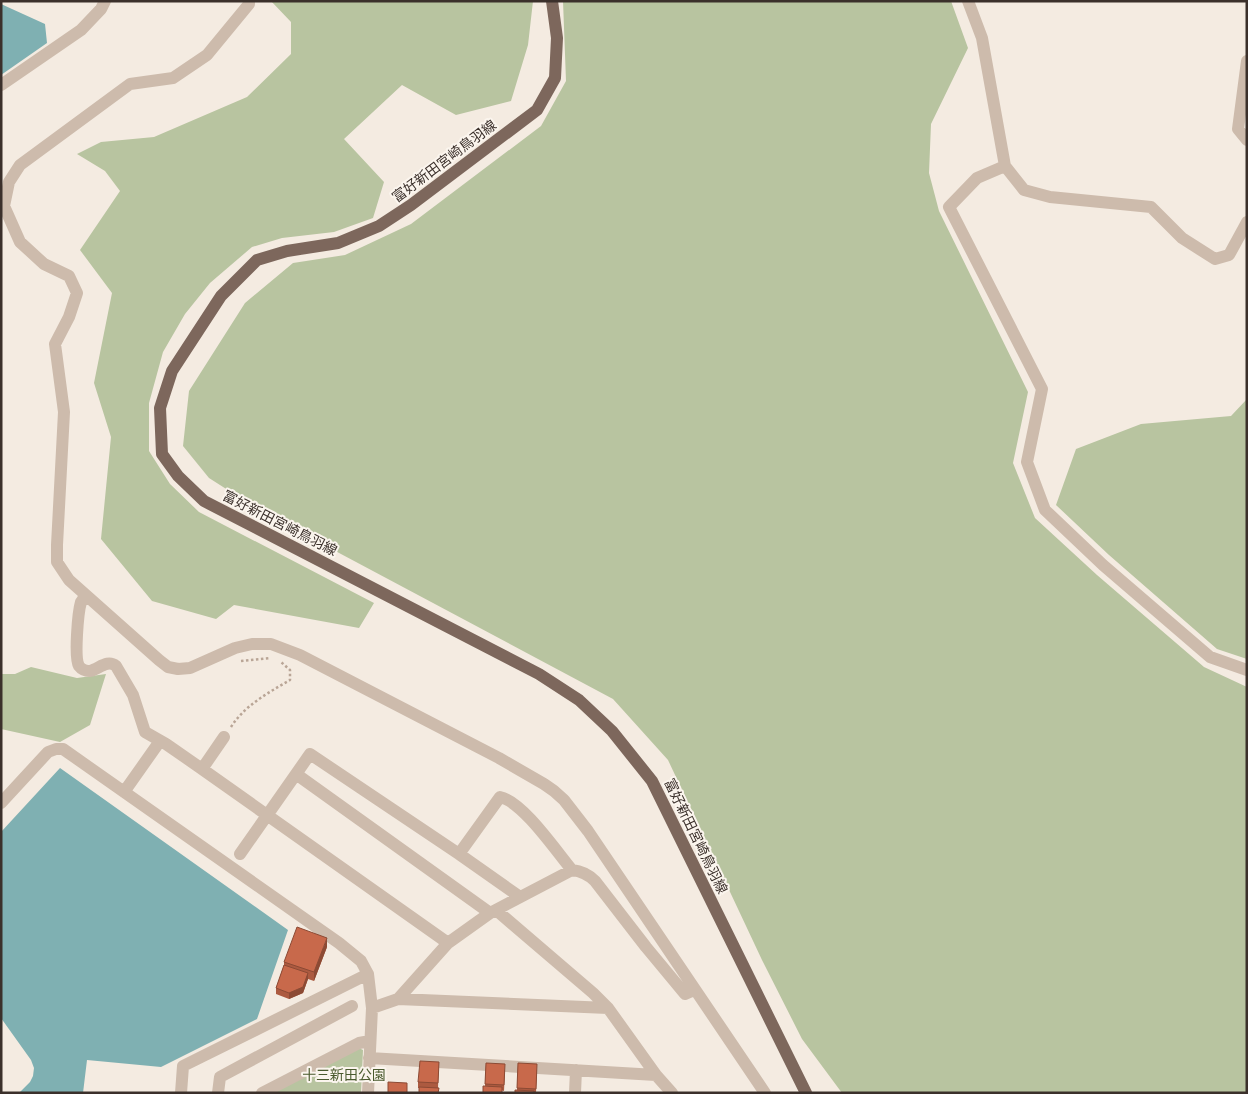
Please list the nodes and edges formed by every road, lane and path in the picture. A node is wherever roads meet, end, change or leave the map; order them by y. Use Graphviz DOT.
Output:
graph roads {
  1 [pos="105,1"];
  2 [pos="249,1"];
  3 [pos="552,1"];
  4 [pos="968,1"];
  5 [pos="1247,61"];
  6 [pos="1,85"];
  7 [pos="1247,140"];
  8 [pos="1005,166"];
  9 [pos="1247,222"];
  10 [pos="85,595"];
  11 [pos="235,648"];
  12 [pos="1247,670"];
  13 [pos="224,737"];
  14 [pos="160,741"];
  15 [pos="202,769"];
  16 [pos="296,774"];
  17 [pos="124,792"];
  18 [pos="1,804"];
  19 [pos="267,816"];
  20 [pos="240,854"];
  21 [pos="459,854"];
  22 [pos="572,870"];
  23 [pos="520,897"];
  24 [pos="493,911"];
  25 [pos="448,943"];
  26 [pos="368,974"];
  27 [pos="694,990"];
  28 [pos="398,999"];
  29 [pos="352,1006"];
  30 [pos="372,1008"];
  31 [pos="608,1008"];
  32 [pos="370,1041"];
  33 [pos="369,1058"];
  34 [pos="576,1070"];
  35 [pos="656,1075"];
  36 [pos="181,1093"];
  37 [pos="218,1093"];
  38 [pos="262,1093"];
  39 [pos="368,1093"];
  40 [pos="575,1093"];
  41 [pos="672,1093"];
  42 [pos="764,1093"];
  43 [pos="806,1093"];
  1 -- 6 [label="street"];
  2 -- 10 [label="street"];
  3 -- 43 [label="main road, 富好新田宮崎鳥羽線"];
  4 -- 8 [label="street"];
  5 -- 7 [label="street"];
  8 -- 9 [label="street"];
  8 -- 12 [label="street"];
  10 -- 11 [label="street"];
  10 -- 14 [label="street"];
  11 -- 13 [label="path"];
  11 -- 27 [label="street"];
  13 -- 15 [label="street"];
  14 -- 15 [label="street"];
  14 -- 17 [label="street"];
  15 -- 19 [label="street"];
  16 -- 19 [label="street"];
  16 -- 21 [label="street"];
  16 -- 24 [label="street"];
  17 -- 18 [label="street"];
  17 -- 26 [label="street"];
  19 -- 20 [label="street"];
  19 -- 25 [label="street"];
  21 -- 22 [label="street"];
  21 -- 23 [label="street"];
  22 -- 23 [label="street"];
  22 -- 27 [label="street"];
  23 -- 24 [label="street"];
  24 -- 25 [label="street"];
  24 -- 31 [label="street"];
  25 -- 28 [label="street"];
  26 -- 30 [label="street"];
  26 -- 36 [label="street"];
  27 -- 42 [label="street"];
  28 -- 30 [label="street"];
  28 -- 31 [label="street"];
  29 -- 37 [label="street"];
  30 -- 32 [label="street"];
  31 -- 35 [label="street"];
  32 -- 33 [label="street"];
  32 -- 38 [label="street"];
  33 -- 34 [label="street"];
  33 -- 39 [label="street"];
  34 -- 35 [label="street"];
  34 -- 40 [label="street"];
  35 -- 41 [label="street"];
}
